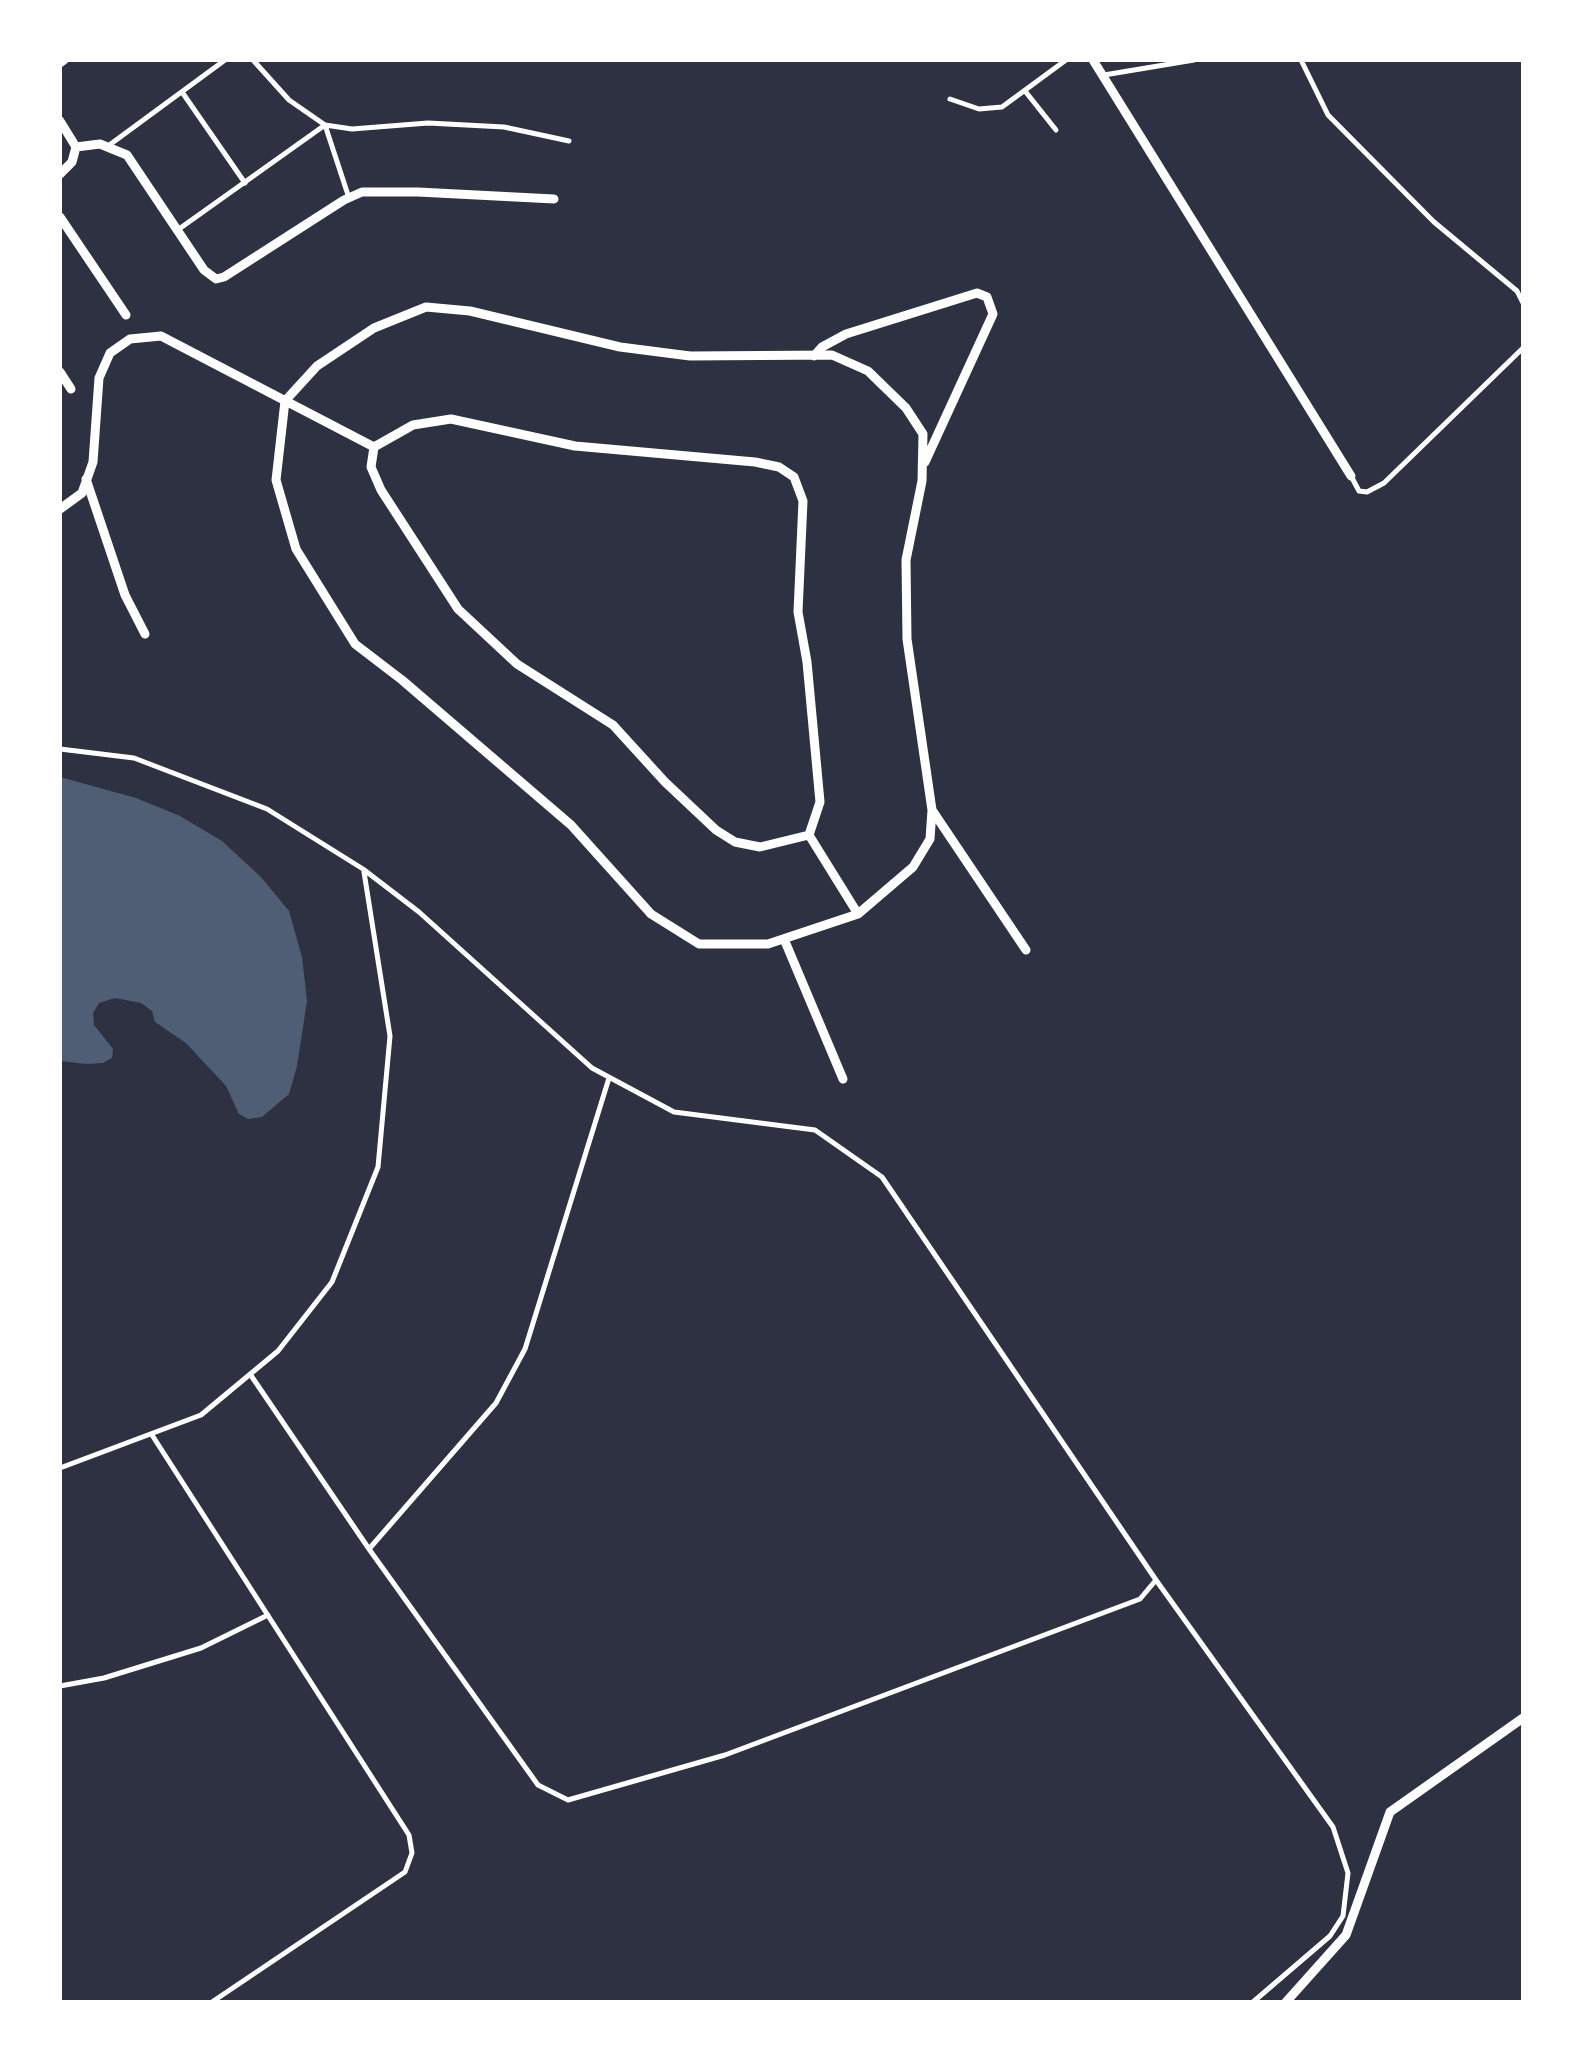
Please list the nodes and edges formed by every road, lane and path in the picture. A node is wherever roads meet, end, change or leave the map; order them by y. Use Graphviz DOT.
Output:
graph roads {
  1 [pos="225,60"];
  2 [pos="253,60"];
  3 [pos="1066,60"];
  4 [pos="1093,60"];
  5 [pos="1194,60"];
  6 [pos="1302,60"];
  7 [pos="1102,76"];
  8 [pos="1025,91"];
  9 [pos="182,92"];
  10 [pos="950,99"];
  11 [pos="60,121"];
  12 [pos="325,125"];
  13 [pos="1056,130"];
  14 [pos="568,141"];
  15 [pos="108,146"];
  16 [pos="76,147"];
  17 [pos="60,174"];
  18 [pos="245,183"];
  19 [pos="349,198"];
  20 [pos="554,199"];
  21 [pos="60,217"];
  22 [pos="177,230"];
  23 [pos="1523,303"];
  24 [pos="126,315"];
  25 [pos="1523,348"];
  26 [pos="814,356"];
  27 [pos="60,372"];
  28 [pos="72,388"];
  29 [pos="285,401"];
  30 [pos="374,447"];
  31 [pos="922,470"];
  32 [pos="1351,476"];
  33 [pos="86,480"];
  34 [pos="60,509"];
  35 [pos="145,634"];
  36 [pos="60,749"];
  37 [pos="932,810"];
  38 [pos="809,834"];
  39 [pos="363,870"];
  40 [pos="858,914"];
  41 [pos="784,939"];
  42 [pos="1026,950"];
  43 [pos="610,1078"];
  44 [pos="843,1079"];
  45 [pos="250,1374"];
  46 [pos="152,1434"];
  47 [pos="60,1468"];
  48 [pos="369,1549"];
  49 [pos="1156,1580"];
  50 [pos="268,1615"];
  51 [pos="60,1686"];
  52 [pos="1523,1718"];
  53 [pos="212,2002"];
  54 [pos="1253,2002"];
  55 [pos="1286,2002"];
  1 -- 9 [label="lane"];
  2 -- 12 [label="lane"];
  3 -- 8 [label="lane"];
  4 -- 7 [label="street"];
  5 -- 7 [label="lane"];
  6 -- 23 [label="lane"];
  7 -- 32 [label="street"];
  8 -- 10 [label="lane"];
  8 -- 13 [label="lane"];
  9 -- 15 [label="lane"];
  9 -- 18 [label="lane"];
  11 -- 16 [label="street"];
  12 -- 14 [label="lane"];
  12 -- 18 [label="lane"];
  12 -- 19 [label="lane"];
  15 -- 16 [label="street"];
  15 -- 22 [label="street"];
  16 -- 17 [label="street"];
  18 -- 22 [label="lane"];
  19 -- 20 [label="street"];
  19 -- 22 [label="street"];
  21 -- 24 [label="street"];
  25 -- 32 [label="lane"];
  26 -- 29 [label="street"];
  26 -- 31 [label="street"];
  26 -- 31 [label="street"];
  27 -- 28 [label="street"];
  29 -- 30 [label="street"];
  29 -- 33 [label="street"];
  29 -- 41 [label="street"];
  30 -- 38 [label="street"];
  30 -- 38 [label="street"];
  31 -- 37 [label="street"];
  33 -- 34 [label="street"];
  33 -- 35 [label="street"];
  36 -- 39 [label="lane"];
  37 -- 40 [label="street"];
  37 -- 42 [label="street"];
  38 -- 40 [label="street"];
  39 -- 43 [label="lane"];
  39 -- 45 [label="lane"];
  40 -- 41 [label="street"];
  41 -- 44 [label="street"];
  43 -- 48 [label="lane"];
  43 -- 49 [label="lane"];
  45 -- 46 [label="lane"];
  45 -- 48 [label="lane"];
  46 -- 47 [label="lane"];
  46 -- 50 [label="lane"];
  48 -- 49 [label="lane"];
  49 -- 54 [label="lane"];
  50 -- 51 [label="lane"];
  50 -- 53 [label="lane"];
  52 -- 55 [label="street"];
}
